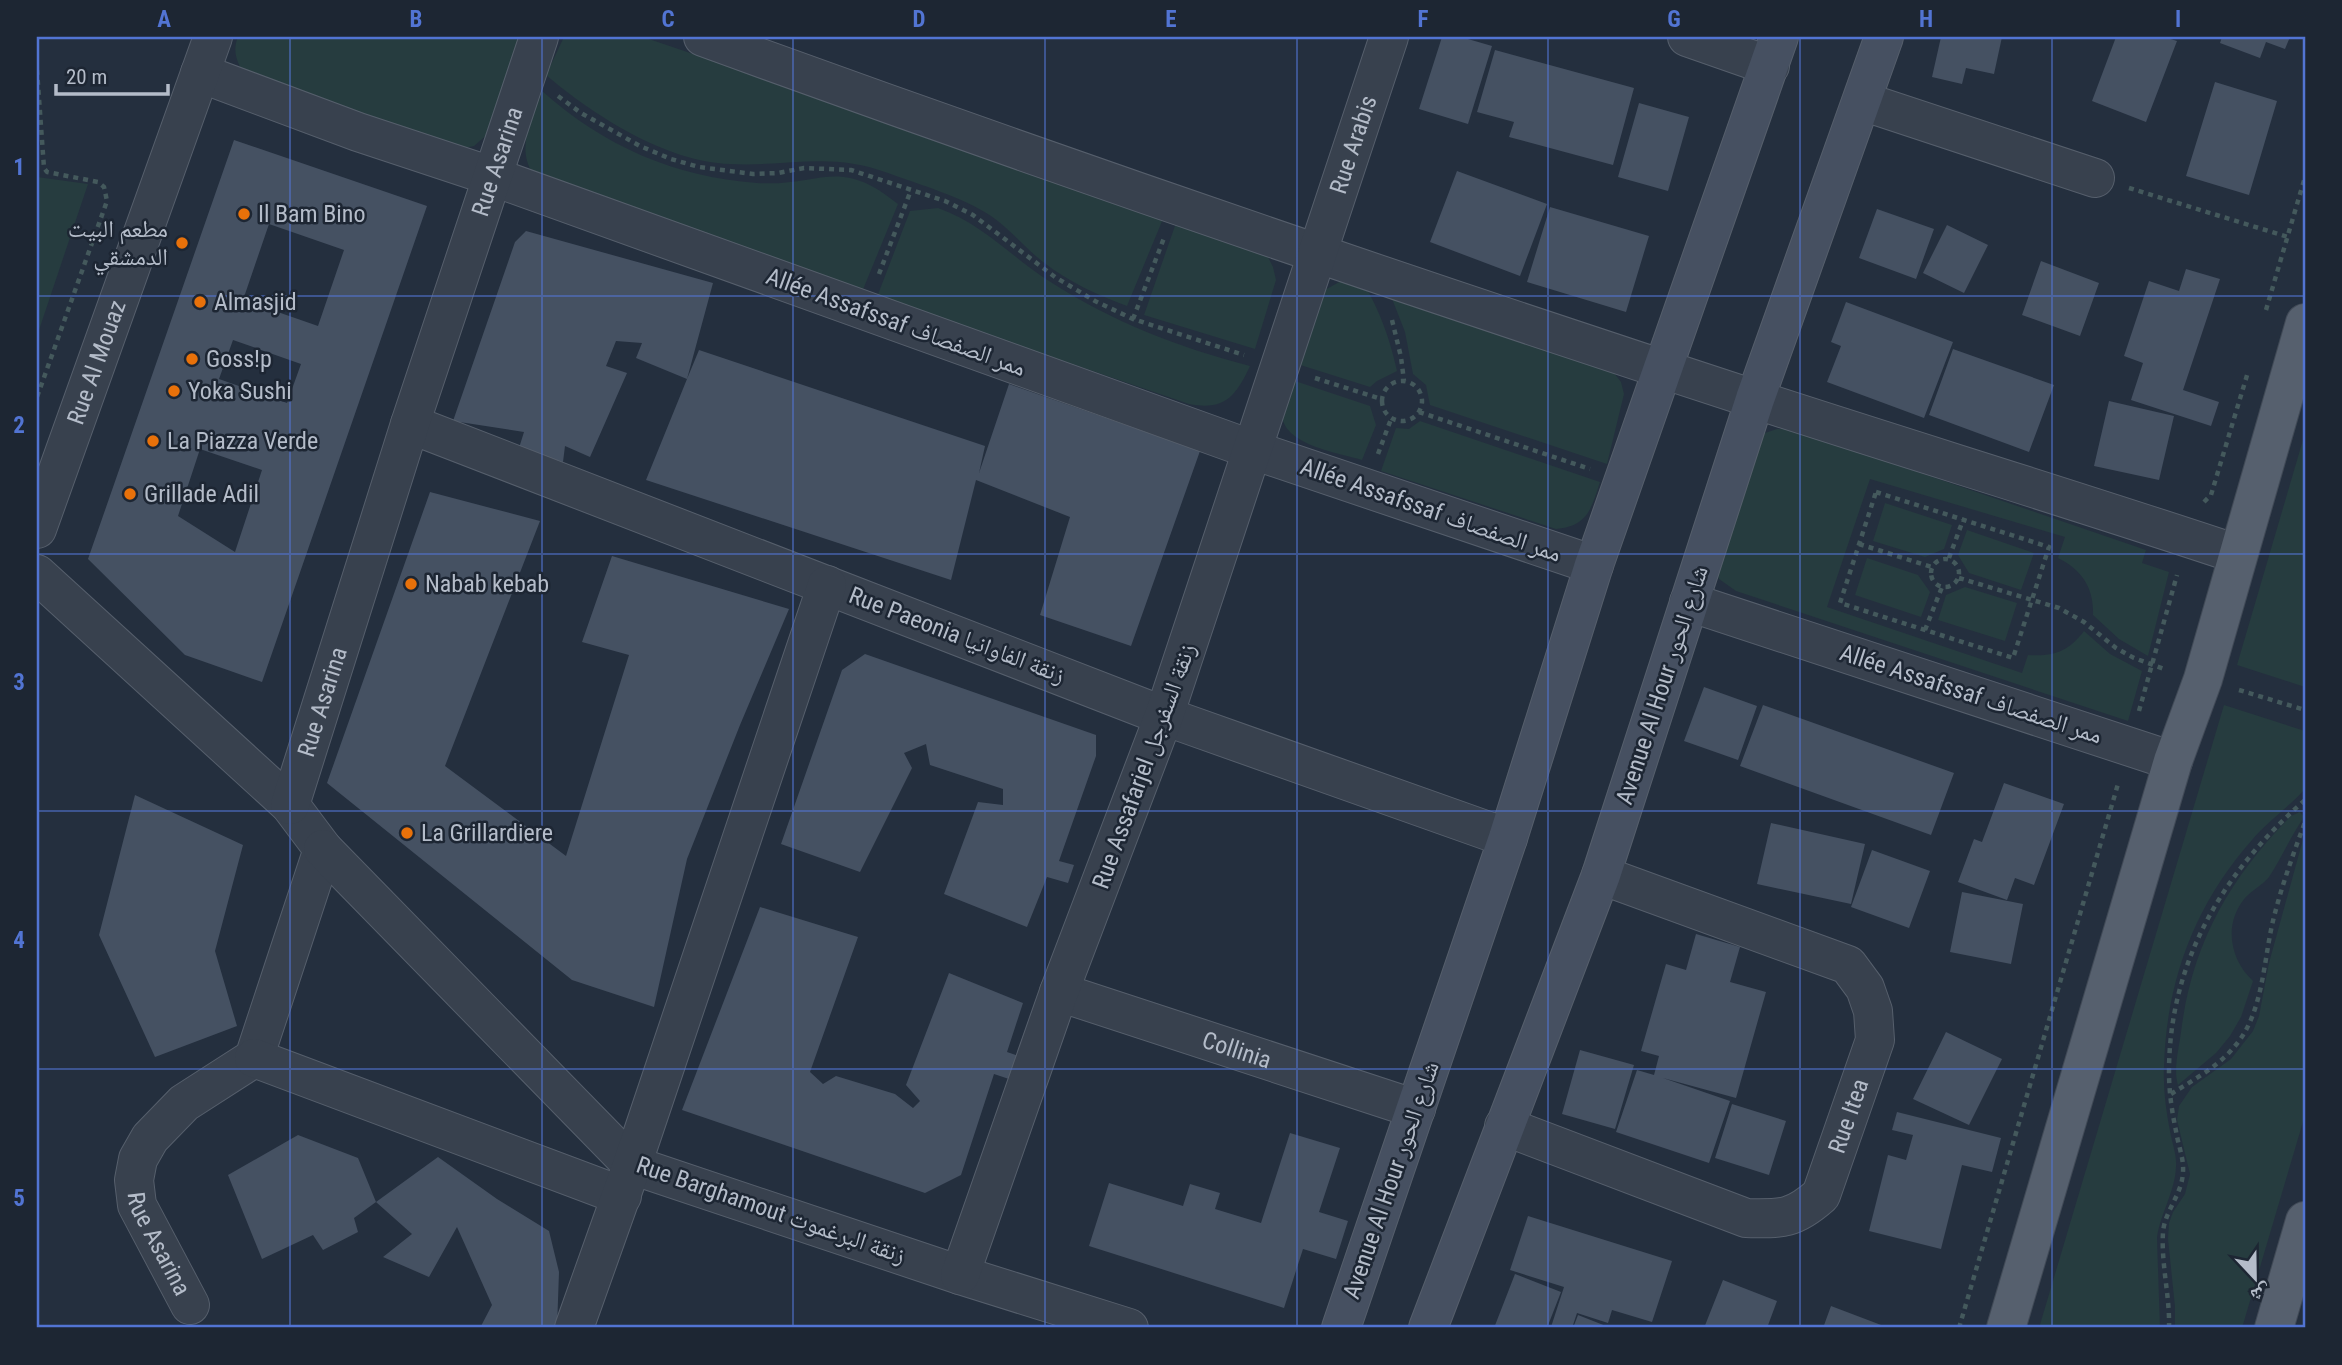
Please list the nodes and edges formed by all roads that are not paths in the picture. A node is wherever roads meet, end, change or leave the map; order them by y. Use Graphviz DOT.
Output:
graph roads {
  1 [pos="212,37"];
  2 [pos="703,37"];
  3 [pos="1390,37"];
  4 [pos="1687,37"];
  5 [pos="1884,37"];
  6 [pos="1774,51"];
  7 [pos="533,53"];
  8 [pos="200,73"];
  9 [pos="1862,101"];
  10 [pos="491,176"];
  11 [pos="2095,178"];
  12 [pos="1317,253"];
  13 [pos="2305,323"];
  14 [pos="1663,369"];
  15 [pos="1755,399"];
  16 [pos="410,424"];
  17 [pos="1253,450"];
  18 [pos="37,530"];
  19 [pos="2237,554"];
  20 [pos="1594,565"];
  21 [pos="37,574"];
  22 [pos="827,585"];
  23 [pos="1689,602"];
  24 [pos="1164,716"];
  25 [pos="2173,761"];
  26 [pos="290,805"];
  27 [pos="1507,838"];
  28 [pos="323,849"];
  29 [pos="1601,875"];
  30 [pos="1059,992"];
  31 [pos="254,1058"];
  32 [pos="1416,1109"];
  33 [pos="1504,1126"];
  34 [pos="627,1181"];
  35 [pos="2305,1221"];
  36 [pos="960,1275"];
  37 [pos="190,1305"];
  38 [pos="574,1328"];
  39 [pos="1129,1328"];
  40 [pos="1340,1328"];
  41 [pos="1428,1328"];
  42 [pos="2006,1328"];
  43 [pos="2274,1328"];
  1 -- 8 [label="street, Rue Al Mouaz"];
  2 -- 12 [label="street"];
  3 -- 12 [label="street, Rue Arabis"];
  4 -- 6 [label="street"];
  5 -- 9 [label="street, Avenue Al Hour شارع الحور"];
  6 -- 14 [label="street, Avenue Al Hour شارع الحور"];
  7 -- 10 [label="street, Rue Asarina"];
  8 -- 10 [label="street, Allée Assafssaf ممر الصفصاف"];
  8 -- 18 [label="street, Rue Al Mouaz"];
  9 -- 11 [label="street"];
  9 -- 15 [label="street, Avenue Al Hour شارع الحور"];
  10 -- 16 [label="street, Rue Asarina"];
  10 -- 17 [label="street, Allée Assafssaf ممر الصفصاف"];
  12 -- 14 [label="street"];
  12 -- 17 [label="street, Rue Assafarjel زنقة السفرجل"];
  13 -- 19 [label="main road"];
  14 -- 15 [label="street"];
  14 -- 20 [label="street, Avenue Al Hour شارع الحور"];
  15 -- 19 [label="street"];
  15 -- 23 [label="street, Avenue Al Hour شارع الحور"];
  16 -- 22 [label="street, Rue Paeonia زنقة الفاوانيا"];
  16 -- 26 [label="street, Rue Asarina"];
  17 -- 20 [label="street, Allée Assafssaf ممر الصفصاف"];
  17 -- 24 [label="street, Rue Assafarjel زنقة السفرجل"];
  19 -- 25 [label="main road"];
  20 -- 27 [label="street, Avenue Al Hour شارع الحور"];
  21 -- 26 [label="street"];
  22 -- 24 [label="street, Rue Paeonia زنقة الفاوانيا"];
  22 -- 34 [label="street"];
  23 -- 25 [label="street, Allée Assafssaf ممر الصفصاف"];
  23 -- 29 [label="street, Avenue Al Hour شارع الحور"];
  24 -- 27 [label="street, Rue Paeonia زنقة الفاوانيا"];
  24 -- 30 [label="street, Rue Assafarjel زنقة السفرجل"];
  25 -- 42 [label="main road"];
  26 -- 28 [label="street"];
  27 -- 32 [label="street, Avenue Al Hour شارع الحور"];
  28 -- 31 [label="street"];
  28 -- 34 [label="street, Rue Barghamout زنقة البرغموت"];
  29 -- 33 [label="street, Avenue Al Hour شارع الحور"];
  29 -- 33 [label="street, Rue Itea"];
  30 -- 32 [label="street, Collinia"];
  30 -- 36 [label="street, Rue Assafarjel زنقة السفرجل"];
  31 -- 34 [label="street"];
  31 -- 37 [label="street, Rue Asarina"];
  32 -- 40 [label="street, Avenue Al Hour شارع الحور"];
  33 -- 41 [label="street, Avenue Al Hour شارع الحور"];
  34 -- 36 [label="street, Rue Barghamout زنقة البرغموت"];
  34 -- 38 [label="street"];
  35 -- 43 [label="main road"];
  36 -- 39 [label="street, Rue Barghamout زنقة البرغموت"];
}
